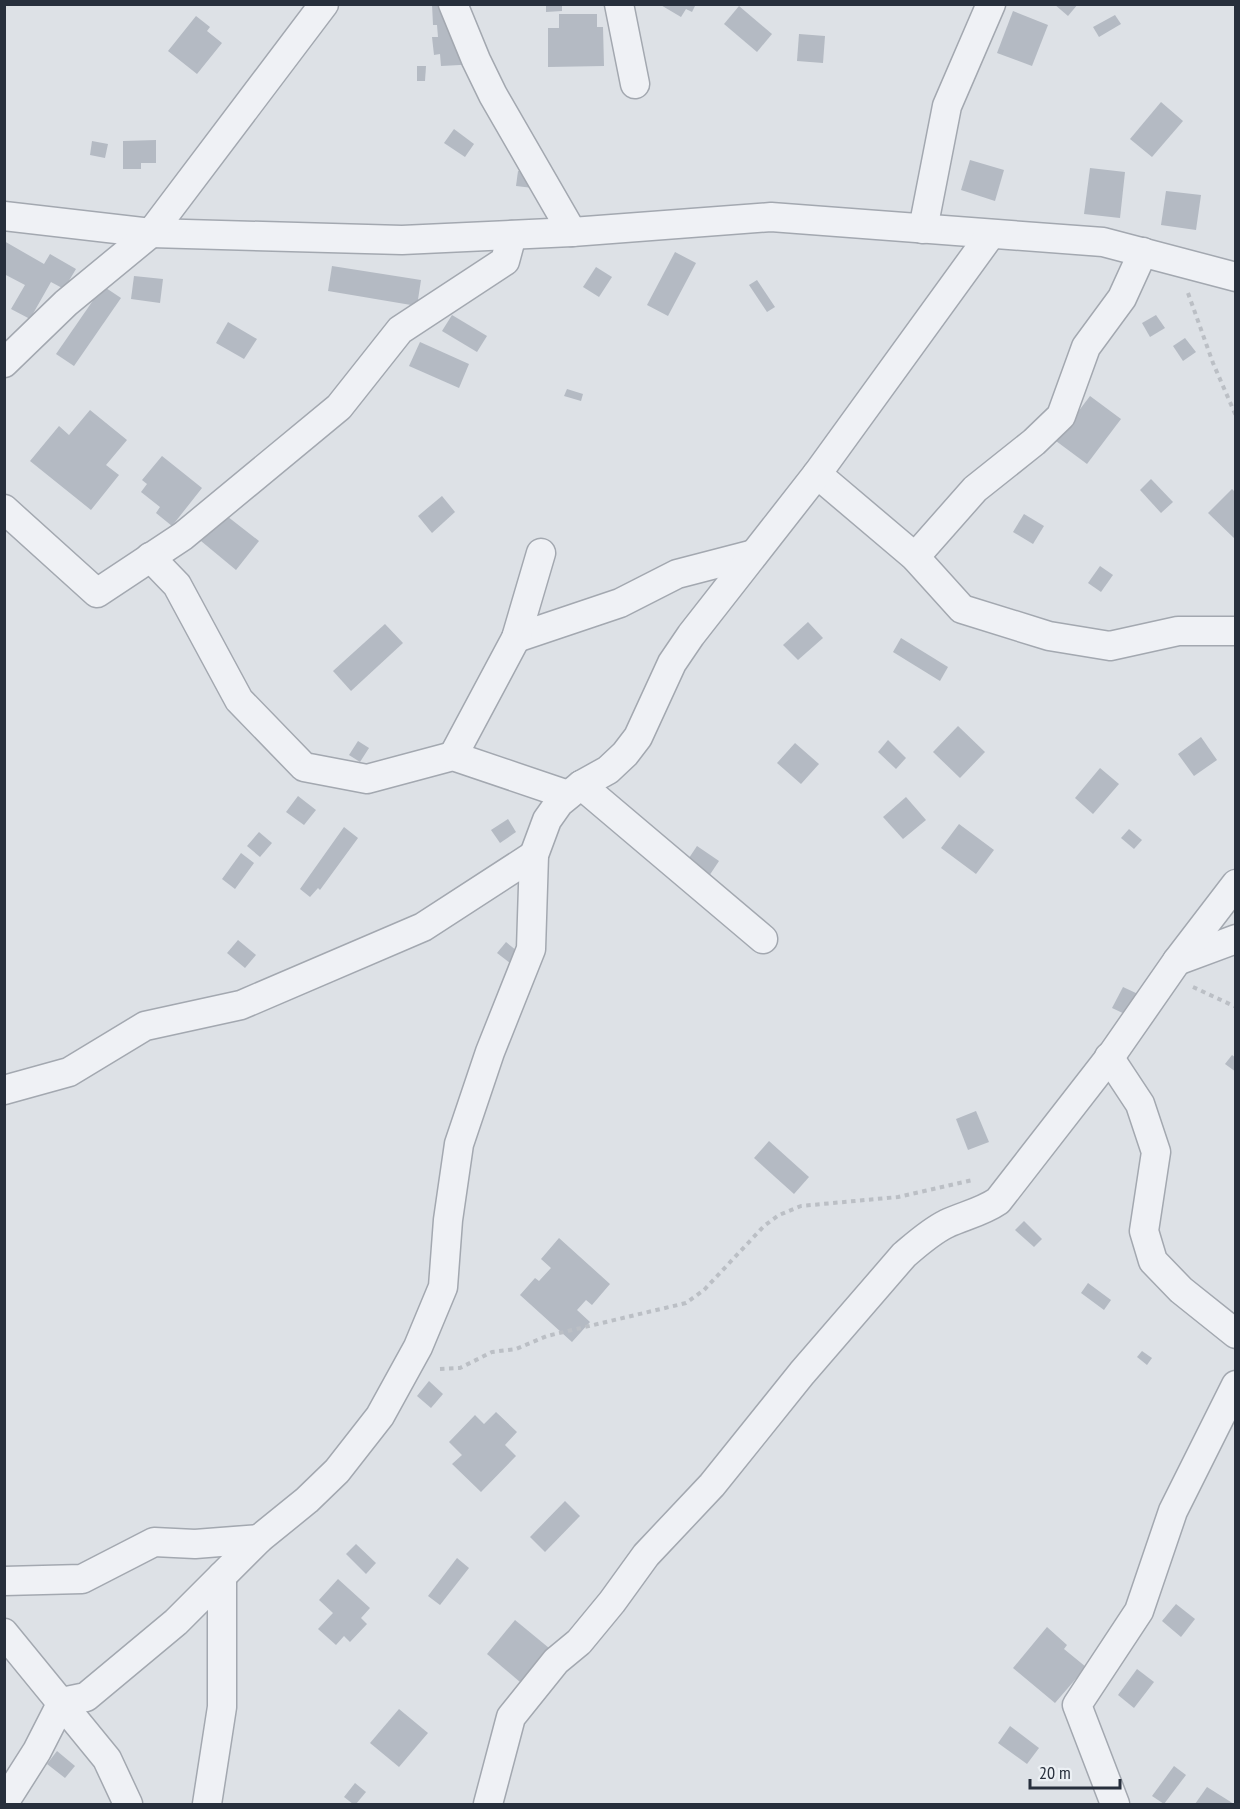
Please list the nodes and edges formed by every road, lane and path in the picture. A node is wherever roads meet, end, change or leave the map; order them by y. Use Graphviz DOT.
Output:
graph roads {
  1 [pos="324,4"];
  2 [pos="453,4"];
  3 [pos="619,4"];
  4 [pos="991,4"];
  5 [pos="635,84"];
  6 [pos="4,216"];
  7 [pos="922,229"];
  8 [pos="573,232"];
  9 [pos="151,233"];
  10 [pos="991,234"];
  11 [pos="512,235"];
  12 [pos="1143,252"];
  13 [pos="1177,261"];
  14 [pos="1236,277"];
  15 [pos="4,363"];
  16 [pos="1236,416"];
  17 [pos="818,474"];
  18 [pos="4,509"];
  19 [pos="541,554"];
  20 [pos="754,554"];
  21 [pos="150,557"];
  22 [pos="915,557"];
  23 [pos="1236,631"];
  24 [pos="516,638"];
  25 [pos="453,756"];
  26 [pos="575,790"];
  27 [pos="534,855"];
  28 [pos="1236,884"];
  29 [pos="763,939"];
  30 [pos="1236,939"];
  31 [pos="1172,968"];
  32 [pos="1236,1007"];
  33 [pos="1109,1057"];
  34 [pos="4,1090"];
  35 [pos="978,1178"];
  36 [pos="1236,1334"];
  37 [pos="418,1347"];
  38 [pos="1236,1385"];
  39 [pos="259,1539"];
  40 [pos="222,1576"];
  41 [pos="4,1581"];
  42 [pos="4,1633"];
  43 [pos="62,1702"];
  44 [pos="4,1803"];
  45 [pos="128,1804"];
  46 [pos="207,1804"];
  47 [pos="488,1804"];
  48 [pos="1114,1804"];
  1 -- 9 [label="street"];
  2 -- 8 [label="street"];
  3 -- 5 [label="street"];
  4 -- 7 [label="street"];
  6 -- 9 [label="street"];
  7 -- 8 [label="street"];
  7 -- 10 [label="street"];
  8 -- 11 [label="street"];
  9 -- 11 [label="street"];
  9 -- 15 [label="street"];
  10 -- 12 [label="street"];
  10 -- 17 [label="street"];
  11 -- 21 [label="street"];
  12 -- 13 [label="street"];
  12 -- 22 [label="street"];
  13 -- 14 [label="street"];
  13 -- 16 [label="path"];
  17 -- 20 [label="street"];
  17 -- 22 [label="street"];
  18 -- 21 [label="street"];
  19 -- 24 [label="street"];
  20 -- 24 [label="street"];
  20 -- 26 [label="street"];
  21 -- 25 [label="street"];
  22 -- 23 [label="street"];
  24 -- 25 [label="street"];
  25 -- 26 [label="street"];
  26 -- 27 [label="street"];
  26 -- 29 [label="street"];
  27 -- 34 [label="street"];
  27 -- 37 [label="street"];
  28 -- 31 [label="street"];
  30 -- 31 [label="street"];
  31 -- 32 [label="path"];
  31 -- 33 [label="street"];
  33 -- 36 [label="street"];
  33 -- 47 [label="street"];
  35 -- 37 [label="path"];
  37 -- 39 [label="street"];
  38 -- 48 [label="street"];
  39 -- 40 [label="street"];
  39 -- 41 [label="street"];
  40 -- 43 [label="street"];
  40 -- 46 [label="street"];
  42 -- 43 [label="street"];
  43 -- 44 [label="street"];
  43 -- 45 [label="street"];
}
